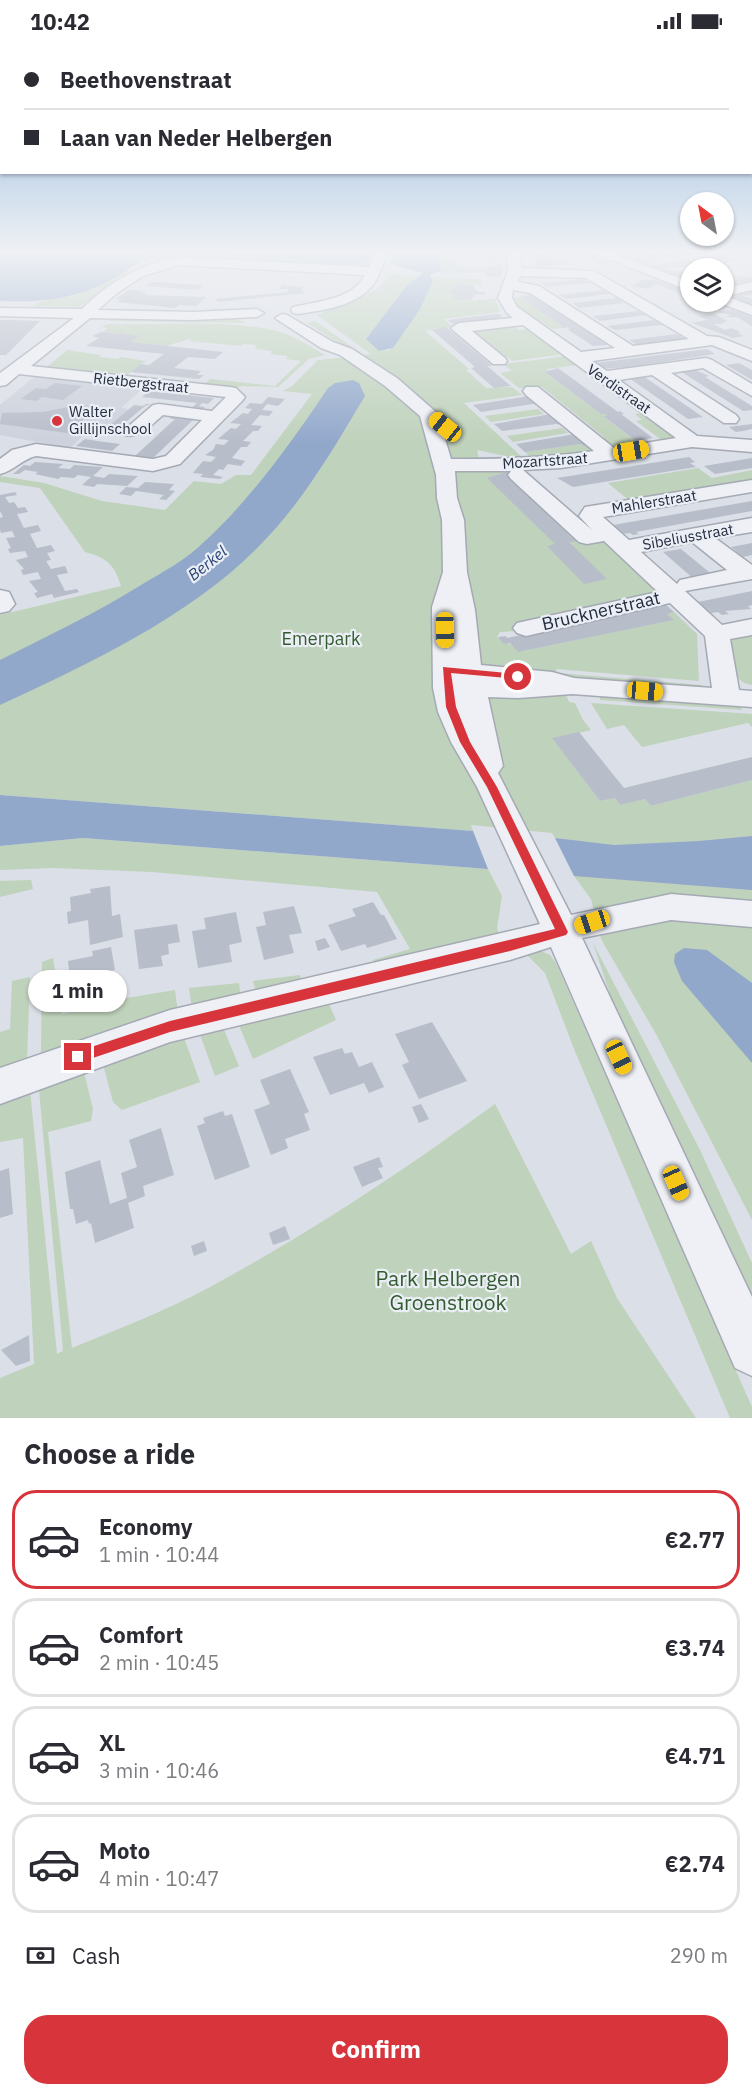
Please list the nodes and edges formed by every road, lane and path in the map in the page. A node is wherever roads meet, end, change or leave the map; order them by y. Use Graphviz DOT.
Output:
graph roads {
  1 [pos="84,315"];
  2 [pos="89,315"];
  3 [pos="171,315"];
  4 [pos="210,315"];
  5 [pos="246,315"];
  6 [pos="284,315"];
  7 [pos="517,315"];
  8 [pos="576,315"];
  9 [pos="661,316"];
  10 [pos="638,319"];
  11 [pos="523,321"];
  12 [pos="614,322"];
  13 [pos="590,325"];
  14 [pos="704,341"];
  15 [pos="630,351"];
  16 [pos="752,356"];
  17 [pos="575,357"];
  18 [pos="499,361"];
  19 [pos="706,363"];
  20 [pos="14,364"];
  21 [pos="655,370"];
  22 [pos="602,377"];
  23 [pos="0,381"];
  24 [pos="532,391"];
  25 [pos="752,391"];
  26 [pos="752,416"];
  27 [pos="216,417"];
  28 [pos="730,419"];
  29 [pos="698,429"];
  30 [pos="132,431"];
  31 [pos="752,446"];
  32 [pos="611,454"];
  33 [pos="451,464"];
  34 [pos="0,468"];
  35 [pos="518,475"];
  36 [pos="752,486"];
  37 [pos="752,525"];
  38 [pos="697,535"];
  39 [pos="617,541"];
  40 [pos="749,573"];
  41 [pos="682,590"];
  42 [pos="0,597"];
  43 [pos="0,606"];
  44 [pos="752,627"];
  45 [pos="526,628"];
  46 [pos="717,634"];
  47 [pos="459,679"];
  48 [pos="740,699"];
  49 [pos="752,914"];
  50 [pos="562,932"];
  51 [pos="0,1086"];
  52 [pos="752,1351"];
  1 -- 20 [label="street"];
  2 -- 5 [label="street"];
  3 -- 4 [label="street"];
  6 -- 33 [label="street"];
  7 -- 11 [label="street, Verdistraat"];
  8 -- 13 [label="street"];
  9 -- 10 [label="street"];
  9 -- 14 [label="street"];
  11 -- 17 [label="street, Verdistraat"];
  11 -- 18 [label="street"];
  12 -- 13 [label="street"];
  13 -- 15 [label="street"];
  14 -- 15 [label="street"];
  14 -- 16 [label="street"];
  15 -- 17 [label="street"];
  16 -- 19 [label="street"];
  17 -- 22 [label="street, Verdistraat"];
  19 -- 21 [label="street"];
  19 -- 25 [label="street"];
  20 -- 23 [label="street"];
  20 -- 27 [label="street, Rietbergstraat"];
  21 -- 22 [label="street"];
  21 -- 28 [label="street"];
  22 -- 29 [label="street, Verdistraat"];
  24 -- 32 [label="street"];
  26 -- 28 [label="street"];
  27 -- 30 [label="street, Rietbergstraat"];
  27 -- 34 [label="street, Rietbergstraat"];
  28 -- 29 [label="street"];
  29 -- 31 [label="street, Mozartstraat"];
  29 -- 32 [label="street, Mozartstraat"];
  32 -- 33 [label="street, Mozartstraat"];
  33 -- 47 [label="street"];
  35 -- 39 [label="street, Mahlerstraat"];
  36 -- 39 [label="street, Mahlerstraat"];
  37 -- 38 [label="street, Sibeliusstraat"];
  38 -- 39 [label="street, Sibeliusstraat"];
  38 -- 40 [label="street"];
  39 -- 41 [label="street, Brucknerstraat"];
  40 -- 41 [label="street"];
  41 -- 45 [label="street, Brucknerstraat"];
  41 -- 46 [label="street, Brucknerstraat"];
  42 -- 43 [label="street"];
  44 -- 46 [label="street"];
  46 -- 48 [label="street"];
  47 -- 48 [label="street"];
  47 -- 50 [label="street"];
  49 -- 50 [label="street"];
  50 -- 51 [label="street"];
  50 -- 52 [label="street"];
}
